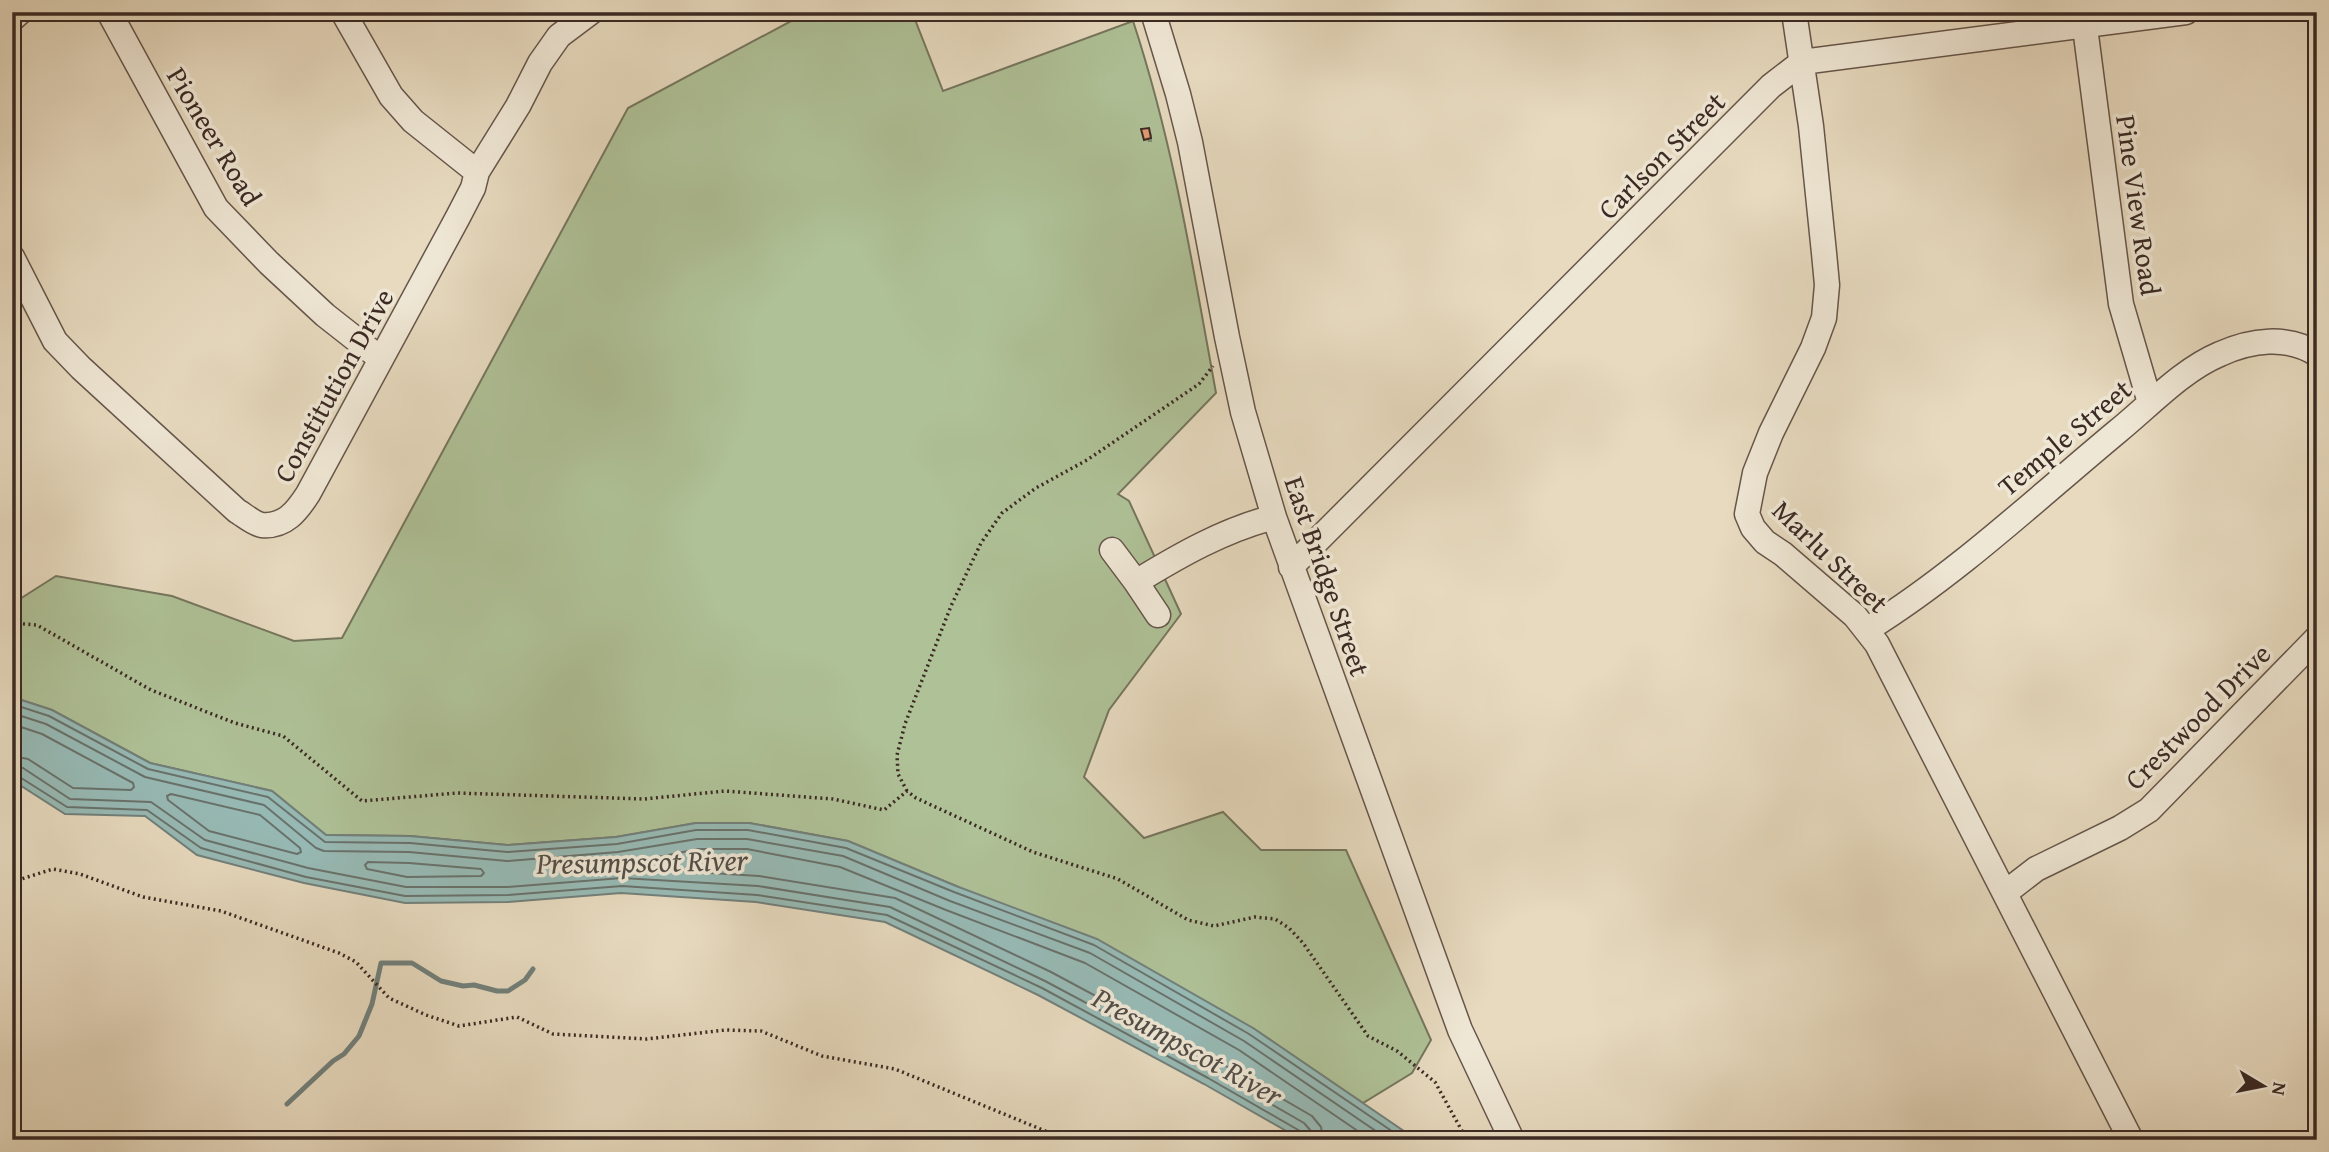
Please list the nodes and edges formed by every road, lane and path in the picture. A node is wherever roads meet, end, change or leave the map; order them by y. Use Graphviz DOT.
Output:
graph roads {
  1 [pos="20,12"];
  2 [pos="109,12"];
  3 [pos="343,12"];
  4 [pos="591,12"];
  5 [pos="1153,12"];
  6 [pos="1794,12"];
  7 [pos="2186,12"];
  8 [pos="2084,18"];
  9 [pos="12,19"];
  10 [pos="556,24"];
  11 [pos="1801,62"];
  12 [pos="477,172"];
  13 [pos="12,257"];
  14 [pos="1227,337"];
  15 [pos="2317,354"];
  16 [pos="381,359"];
  17 [pos="2150,403"];
  18 [pos="1274,517"];
  19 [pos="1112,550"];
  20 [pos="1291,567"];
  21 [pos="1136,582"];
  22 [pos="1158,615"];
  23 [pos="12,623"];
  24 [pos="1868,629"];
  25 [pos="2317,638"];
  26 [pos="907,791"];
  27 [pos="12,882"];
  28 [pos="2005,893"];
  29 [pos="1067,1140"];
  30 [pos="1467,1140"];
  31 [pos="1512,1140"];
  32 [pos="2132,1140"];
  1 -- 9 [label="street"];
  2 -- 16 [label="street, Pioneer Road"];
  3 -- 12 [label="street"];
  4 -- 10 [label="street, Constitution Drive"];
  5 -- 14 [label="street, East Bridge Street"];
  6 -- 11 [label="street, Marlu Street"];
  7 -- 8 [label="street"];
  8 -- 11 [label="street"];
  8 -- 17 [label="street, Pine View Road"];
  10 -- 12 [label="street, Constitution Drive"];
  11 -- 20 [label="street, Carlson Street"];
  11 -- 24 [label="street, Marlu Street"];
  12 -- 16 [label="street, Constitution Drive"];
  13 -- 16 [label="street, Constitution Drive"];
  14 -- 18 [label="street, East Bridge Street"];
  14 -- 26 [label="path"];
  15 -- 17 [label="street, Temple Street"];
  17 -- 24 [label="street, Temple Street"];
  18 -- 20 [label="street, East Bridge Street"];
  18 -- 21 [label="street"];
  19 -- 21 [label="street"];
  20 -- 31 [label="street, East Bridge Street"];
  21 -- 22 [label="street"];
  23 -- 26 [label="path"];
  24 -- 28 [label="street, Marlu Street"];
  25 -- 28 [label="street, Crestwood Drive"];
  26 -- 30 [label="path"];
  27 -- 29 [label="path"];
  28 -- 32 [label="street, Marlu Street"];
}
